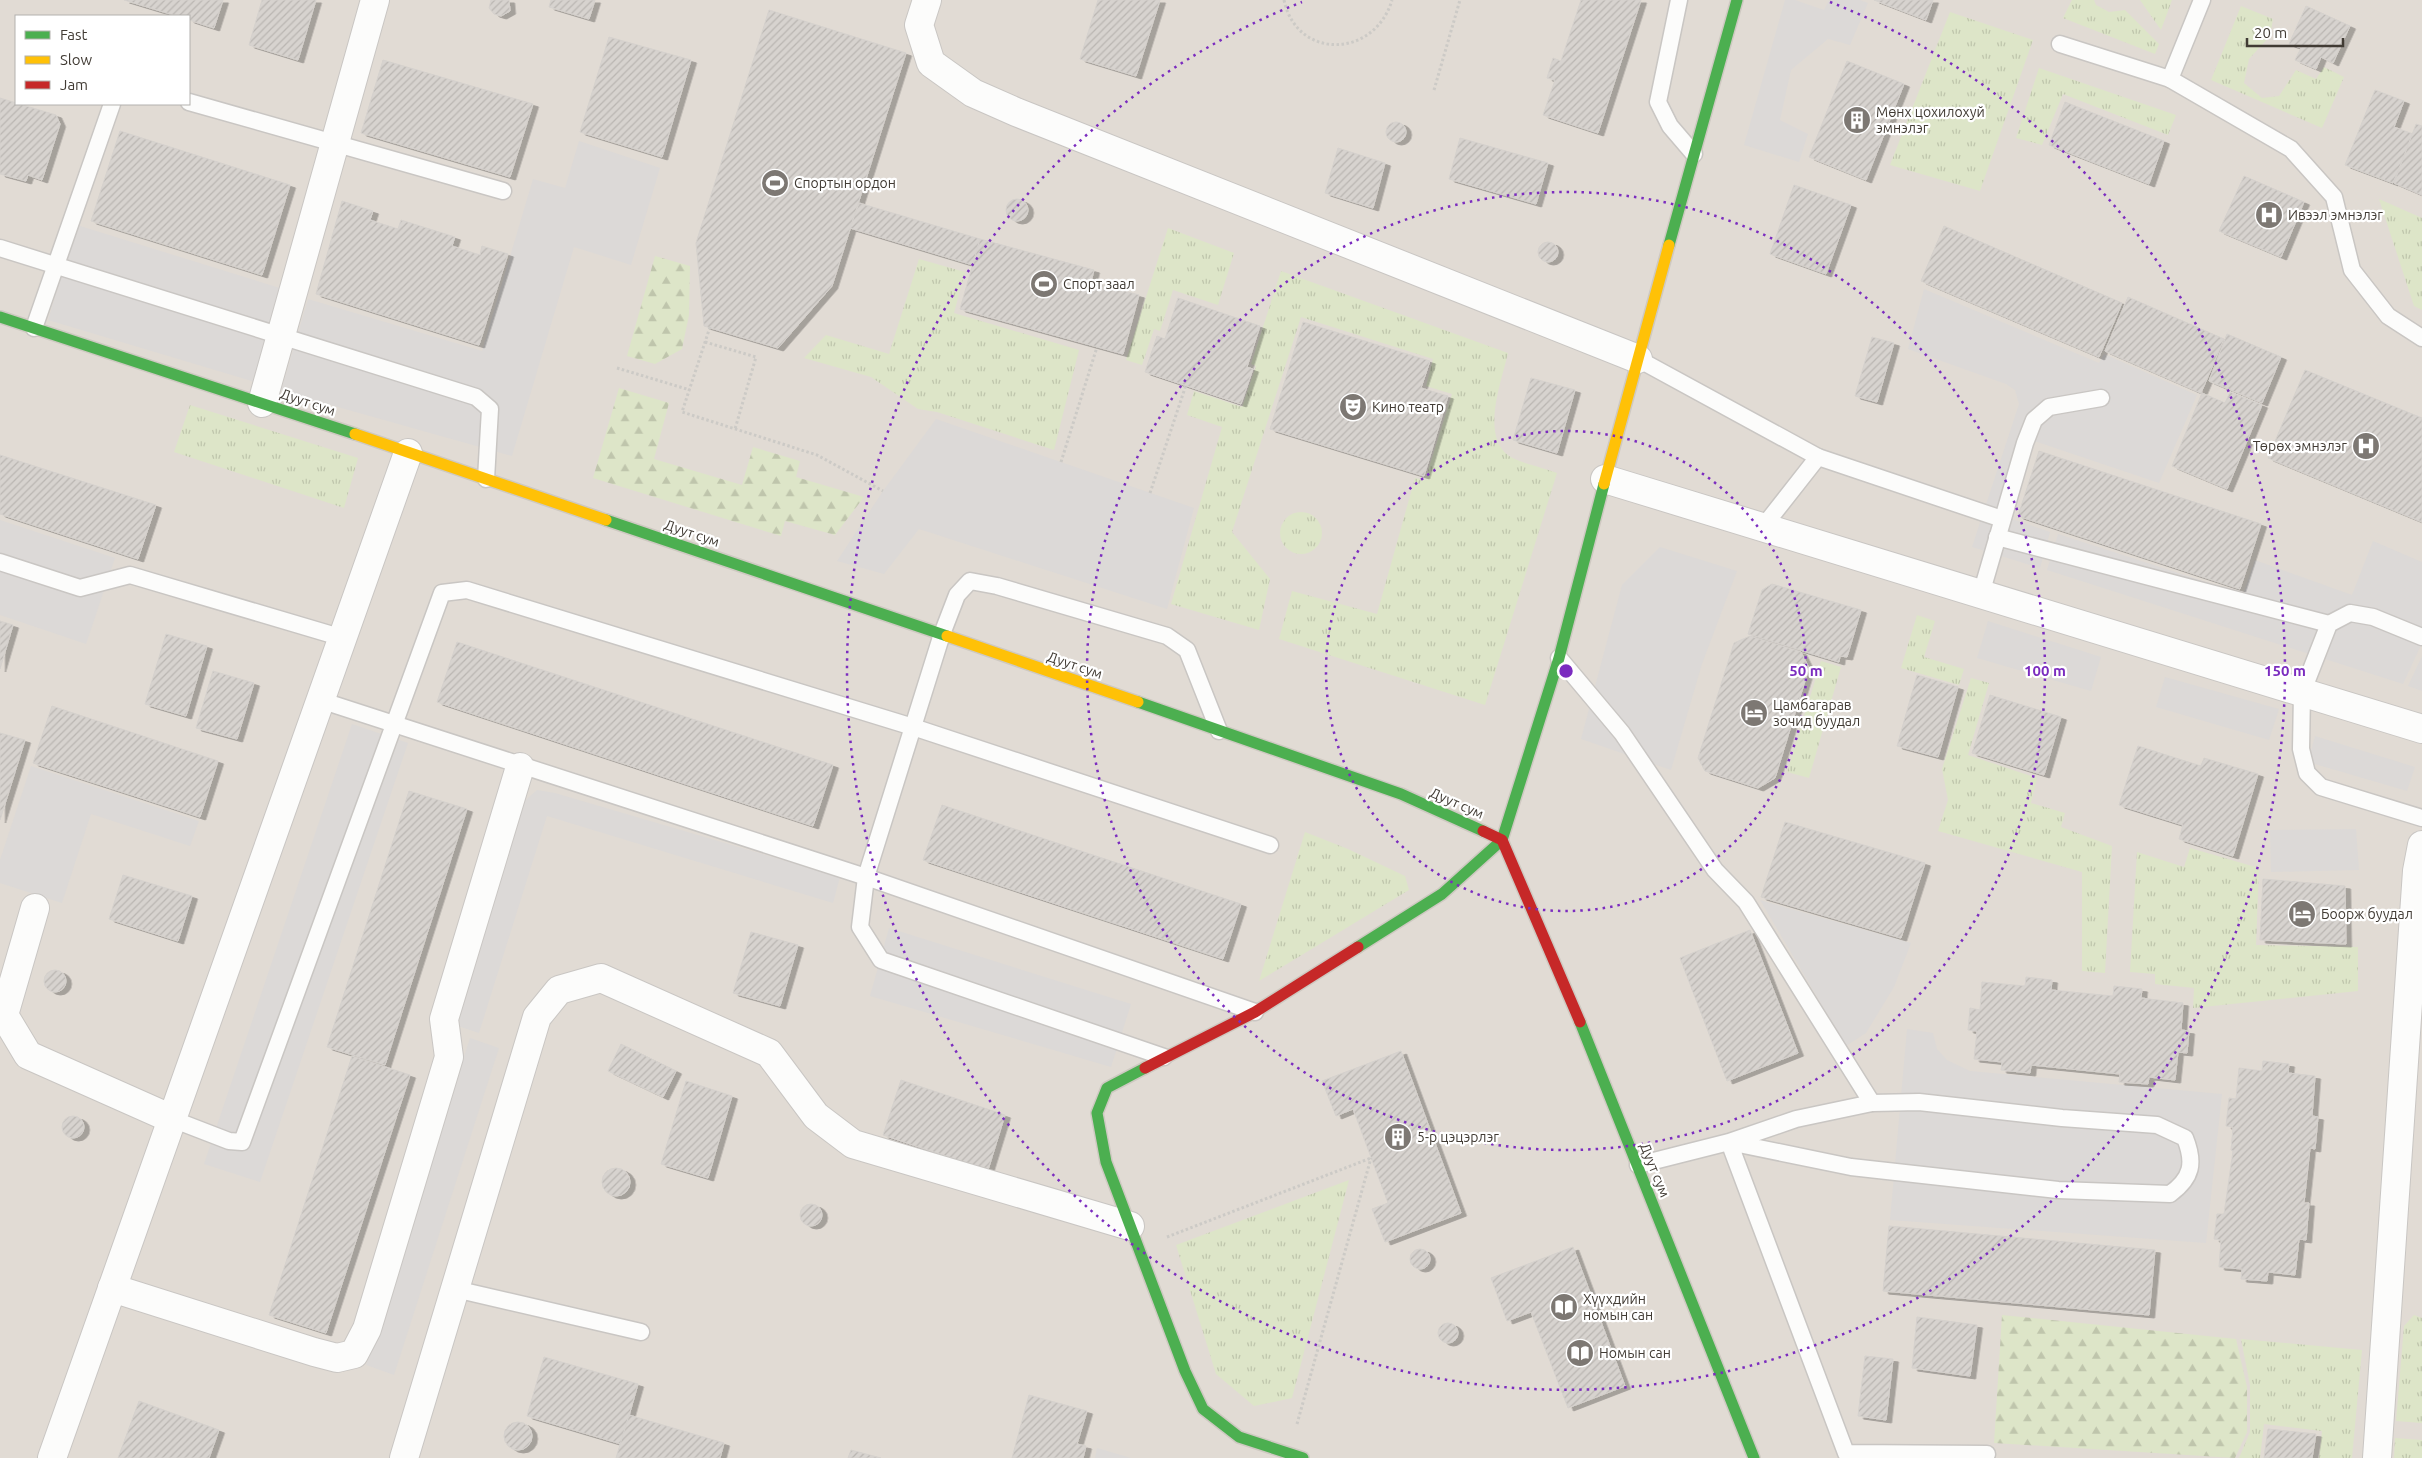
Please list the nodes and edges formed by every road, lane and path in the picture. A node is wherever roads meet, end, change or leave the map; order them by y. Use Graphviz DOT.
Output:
graph roads {
  1 [pos="375,0"];
  2 [pos="927,0"];
  3 [pos="1284,0"];
  4 [pos="1392,0"];
  5 [pos="1460,0"];
  6 [pos="1679,0"];
  7 [pos="1736,0"];
  8 [pos="2202,0"];
  9 [pos="2060,44"];
  10 [pos="2170,79"];
  11 [pos="1434,90"];
  12 [pos="190,102"];
  13 [pos="112,105"];
  14 [pos="335,144"];
  15 [pos="1694,154"];
  16 [pos="503,191"];
  17 [pos="0,248"];
  18 [pos="56,267"];
  19 [pos="0,317"];
  20 [pos="710,327"];
  21 [pos="34,328"];
  22 [pos="281,336"];
  23 [pos="2422,338"];
  24 [pos="705,342"];
  25 [pos="1097,347"];
  26 [pos="1638,359"];
  27 [pos="617,368"];
  28 [pos="1186,385"];
  29 [pos="690,390"];
  30 [pos="2101,398"];
  31 [pos="262,402"];
  32 [pos="735,429"];
  33 [pos="408,453"];
  34 [pos="1818,457"];
  35 [pos="1061,462"];
  36 [pos="486,479"];
  37 [pos="1605,479"];
  38 [pos="883,491"];
  39 [pos="1150,493"];
  40 [pos="2002,519"];
  41 [pos="1763,527"];
  42 [pos="1997,537"];
  43 [pos="0,562"];
  44 [pos="1981,594"];
  45 [pos="2329,624"];
  46 [pos="942,634"];
  47 [pos="2422,636"];
  48 [pos="342,638"];
  49 [pos="1559,658"];
  50 [pos="2302,692"];
  51 [pos="320,700"];
  52 [pos="394,725"];
  53 [pos="913,727"];
  54 [pos="2422,729"];
  55 [pos="1219,731"];
  56 [pos="520,767"];
  57 [pos="2422,818"];
  58 [pos="1502,840"];
  59 [pos="1270,844"];
  60 [pos="2422,845"];
  61 [pos="866,877"];
  62 [pos="35,908"];
  63 [pos="1255,1012"];
  64 [pos="2,1015"];
  65 [pos="1164,1057"];
  66 [pos="1872,1103"];
  67 [pos="172,1119"];
  68 [pos="1729,1142"];
  69 [pos="1638,1165"];
  70 [pos="1134,1236"];
  71 [pos="112,1288"];
  72 [pos="455,1289"];
  73 [pos="641,1332"];
  74 [pos="1288,1453"];
  75 [pos="1987,1454"];
  76 [pos="52,1458"];
  77 [pos="404,1458"];
  78 [pos="1303,1458"];
  79 [pos="1754,1458"];
  80 [pos="2377,1458"];
  1 -- 14 [label="street"];
  2 -- 26 [label="street"];
  3 -- 4 [label="path"];
  5 -- 11 [label="path"];
  6 -- 15 [label="lane"];
  7 -- 15 [label="main road"];
  8 -- 10 [label="lane"];
  9 -- 10 [label="lane"];
  10 -- 23 [label="lane"];
  12 -- 14 [label="lane"];
  13 -- 18 [label="lane"];
  14 -- 16 [label="lane"];
  14 -- 22 [label="street"];
  15 -- 26 [label="main road"];
  17 -- 18 [label="lane"];
  18 -- 21 [label="lane"];
  18 -- 22 [label="lane"];
  19 -- 21 [label="main road, Дуут сум"];
  20 -- 24 [label="path"];
  21 -- 31 [label="main road, Дуут сум"];
  22 -- 31 [label="street"];
  22 -- 36 [label="lane"];
  24 -- 29 [label="path"];
  24 -- 32 [label="path"];
  25 -- 35 [label="path"];
  26 -- 34 [label="lane"];
  26 -- 37 [label="main road"];
  27 -- 29 [label="path"];
  28 -- 39 [label="path"];
  29 -- 32 [label="path"];
  30 -- 40 [label="lane"];
  31 -- 33 [label="main road, Дуут сум"];
  32 -- 38 [label="path"];
  33 -- 36 [label="main road, Дуут сум"];
  33 -- 48 [label="street"];
  34 -- 40 [label="lane"];
  34 -- 41 [label="lane"];
  36 -- 46 [label="main road, Дуут сум"];
  37 -- 41 [label="street"];
  37 -- 49 [label="main road"];
  40 -- 42 [label="lane"];
  41 -- 44 [label="street"];
  42 -- 44 [label="lane"];
  42 -- 45 [label="lane"];
  43 -- 48 [label="lane"];
  44 -- 50 [label="street"];
  45 -- 47 [label="lane"];
  45 -- 50 [label="lane"];
  46 -- 53 [label="lane"];
  46 -- 55 [label="main road, Дуут сум"];
  46 -- 55 [label="lane"];
  48 -- 51 [label="street"];
  49 -- 58 [label="main road"];
  49 -- 66 [label="lane"];
  50 -- 54 [label="street"];
  50 -- 57 [label="lane"];
  51 -- 52 [label="lane"];
  51 -- 67 [label="street"];
  52 -- 53 [label="lane"];
  52 -- 56 [label="lane"];
  52 -- 67 [label="lane"];
  53 -- 59 [label="lane"];
  53 -- 61 [label="lane"];
  55 -- 58 [label="main road, Дуут сум"];
  56 -- 61 [label="lane"];
  56 -- 71 [label="street"];
  58 -- 63 [label="main road"];
  58 -- 69 [label="main road, Дуут сум"];
  60 -- 80 [label="street"];
  61 -- 63 [label="lane"];
  61 -- 65 [label="lane"];
  62 -- 64 [label="street"];
  63 -- 65 [label="main road"];
  64 -- 67 [label="street"];
  65 -- 70 [label="main road"];
  66 -- 68 [label="lane"];
  66 -- 68 [label="lane"];
  67 -- 71 [label="street"];
  68 -- 69 [label="lane"];
  68 -- 75 [label="lane"];
  69 -- 79 [label="main road, Дуут сум"];
  70 -- 72 [label="street"];
  70 -- 74 [label="main road"];
  70 -- 74 [label="path"];
  71 -- 76 [label="street"];
  72 -- 73 [label="lane"];
  72 -- 77 [label="street"];
  74 -- 78 [label="main road"];
}
